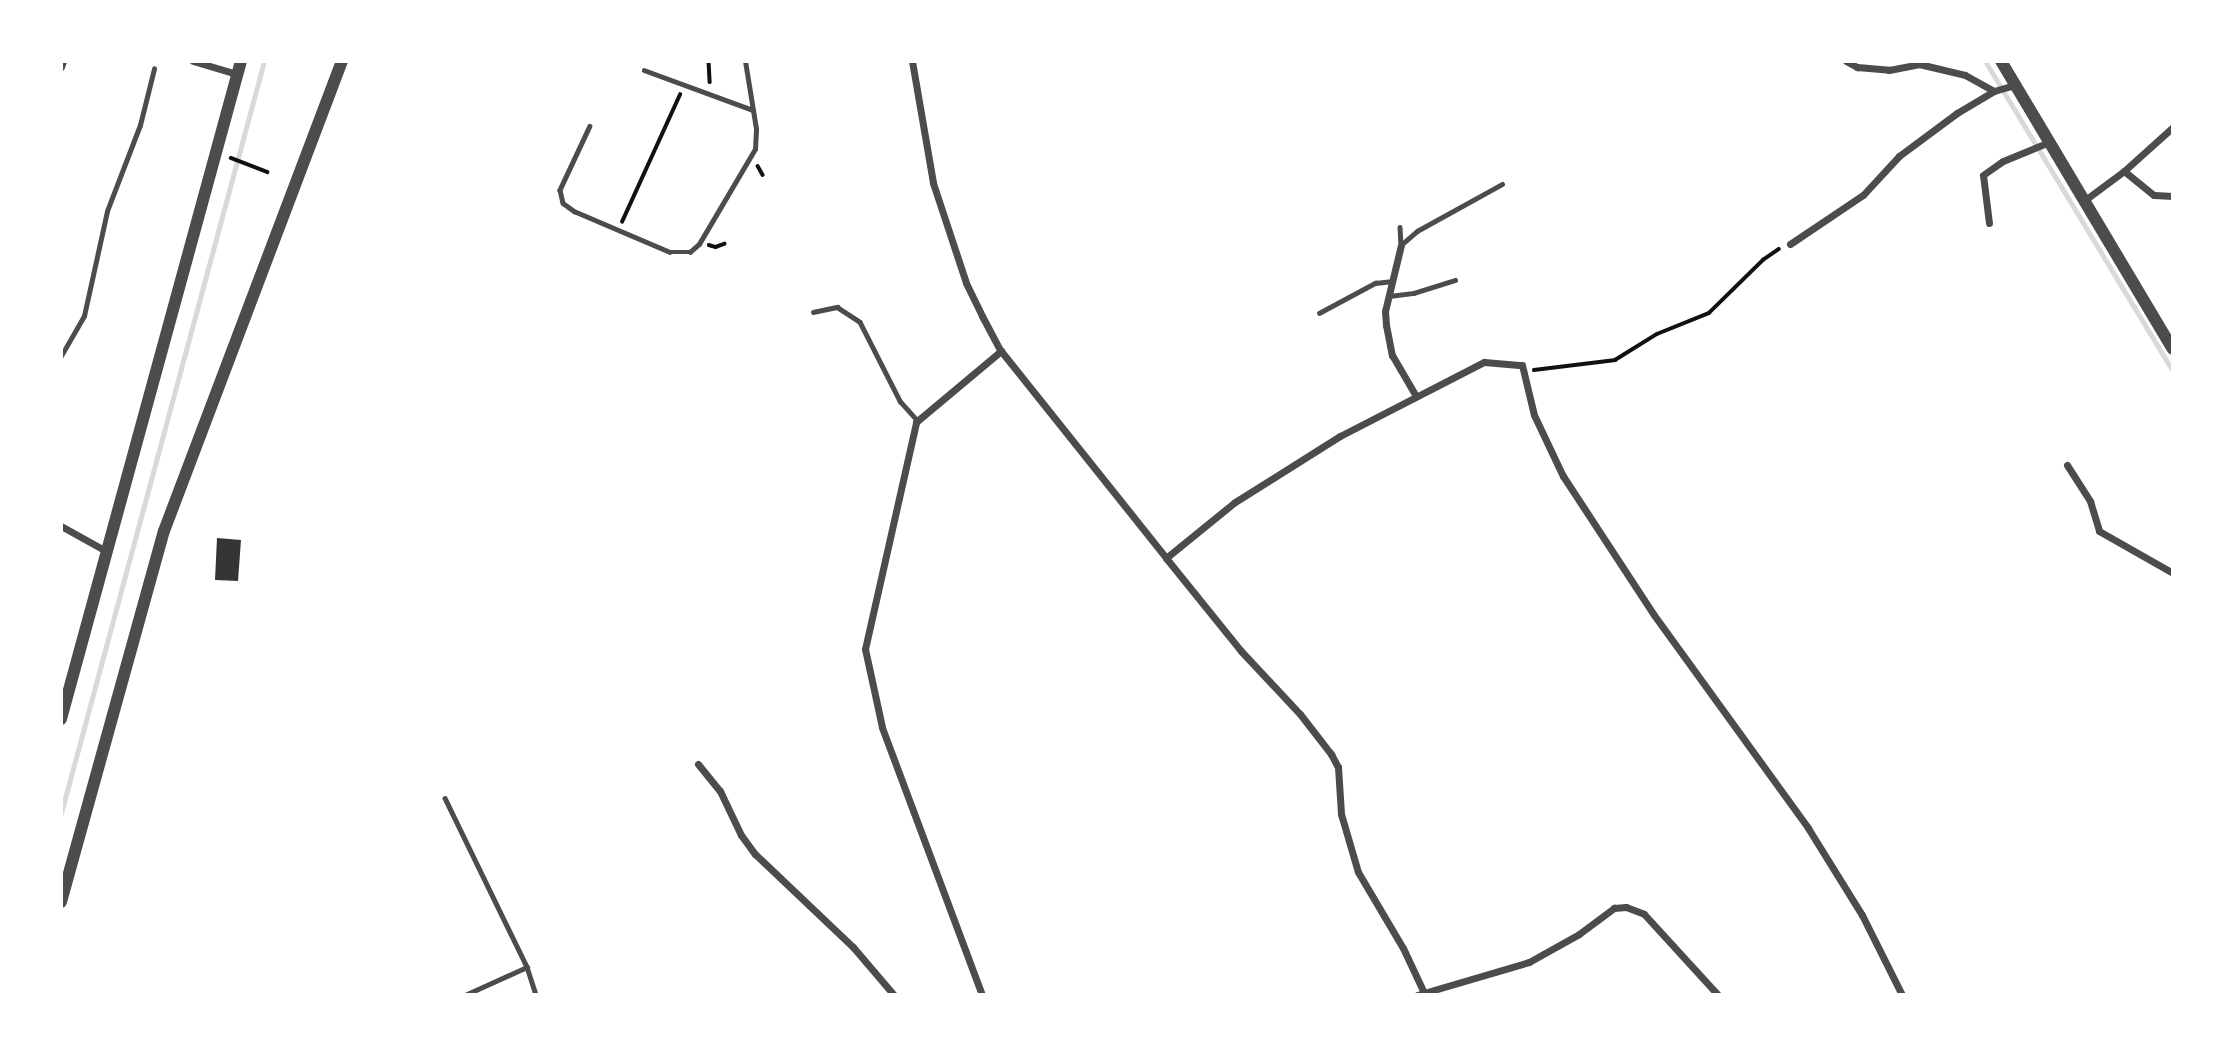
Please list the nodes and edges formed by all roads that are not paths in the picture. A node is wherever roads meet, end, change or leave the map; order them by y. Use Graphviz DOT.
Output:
graph roads {
  1 [pos="63,61"];
  2 [pos="193,61"];
  3 [pos="342,61"];
  4 [pos="745,61"];
  5 [pos="912,61"];
  6 [pos="1846,61"];
  7 [pos="2001,61"];
  8 [pos="61,67"];
  9 [pos="239,67"];
  10 [pos="154,69"];
  11 [pos="644,71"];
  12 [pos="2011,87"];
  13 [pos="1994,91"];
  14 [pos="753,110"];
  15 [pos="590,126"];
  16 [pos="2173,127"];
  17 [pos="2049,142"];
  18 [pos="2124,172"];
  19 [pos="1502,184"];
  20 [pos="2173,196"];
  21 [pos="2085,200"];
  22 [pos="1989,223"];
  23 [pos="1401,227"];
  24 [pos="1790,244"];
  25 [pos="1401,245"];
  26 [pos="1455,280"];
  27 [pos="1393,281"];
  28 [pos="1389,296"];
  29 [pos="813,312"];
  30 [pos="1319,313"];
  31 [pos="2173,349"];
  32 [pos="1001,351"];
  33 [pos="61,356"];
  34 [pos="1416,396"];
  35 [pos="918,421"];
  36 [pos="2067,465"];
  37 [pos="61,526"];
  38 [pos="106,551"];
  39 [pos="1166,558"];
  40 [pos="2173,573"];
  41 [pos="61,719"];
  42 [pos="698,764"];
  43 [pos="445,798"];
  44 [pos="61,902"];
  45 [pos="527,967"];
  46 [pos="1423,994"];
  47 [pos="465,995"];
  48 [pos="536,995"];
  49 [pos="894,995"];
  50 [pos="982,995"];
  51 [pos="1718,995"];
  52 [pos="1902,995"];
  1 -- 8 [label="street"];
  2 -- 9 [label="street"];
  3 -- 44 [label="street"];
  4 -- 14 [label="lane"];
  5 -- 32 [label="street"];
  6 -- 13 [label="street"];
  7 -- 12 [label="street"];
  9 -- 38 [label="street"];
  10 -- 33 [label="lane"];
  11 -- 14 [label="lane"];
  12 -- 13 [label="street"];
  12 -- 17 [label="street"];
  13 -- 24 [label="street"];
  14 -- 15 [label="lane"];
  16 -- 18 [label="street"];
  17 -- 21 [label="street"];
  17 -- 22 [label="street"];
  18 -- 20 [label="street"];
  18 -- 21 [label="street"];
  19 -- 25 [label="lane"];
  21 -- 31 [label="street"];
  23 -- 25 [label="lane"];
  25 -- 27 [label="street"];
  26 -- 28 [label="lane"];
  27 -- 28 [label="street"];
  27 -- 30 [label="lane"];
  28 -- 34 [label="street"];
  29 -- 35 [label="lane"];
  32 -- 35 [label="street"];
  32 -- 39 [label="street"];
  34 -- 39 [label="street"];
  34 -- 52 [label="street"];
  35 -- 50 [label="street"];
  36 -- 40 [label="street"];
  37 -- 38 [label="street"];
  38 -- 41 [label="street"];
  39 -- 46 [label="street"];
  42 -- 49 [label="street"];
  43 -- 45 [label="lane"];
  45 -- 47 [label="lane"];
  45 -- 48 [label="lane"];
  46 -- 51 [label="street"];
}
